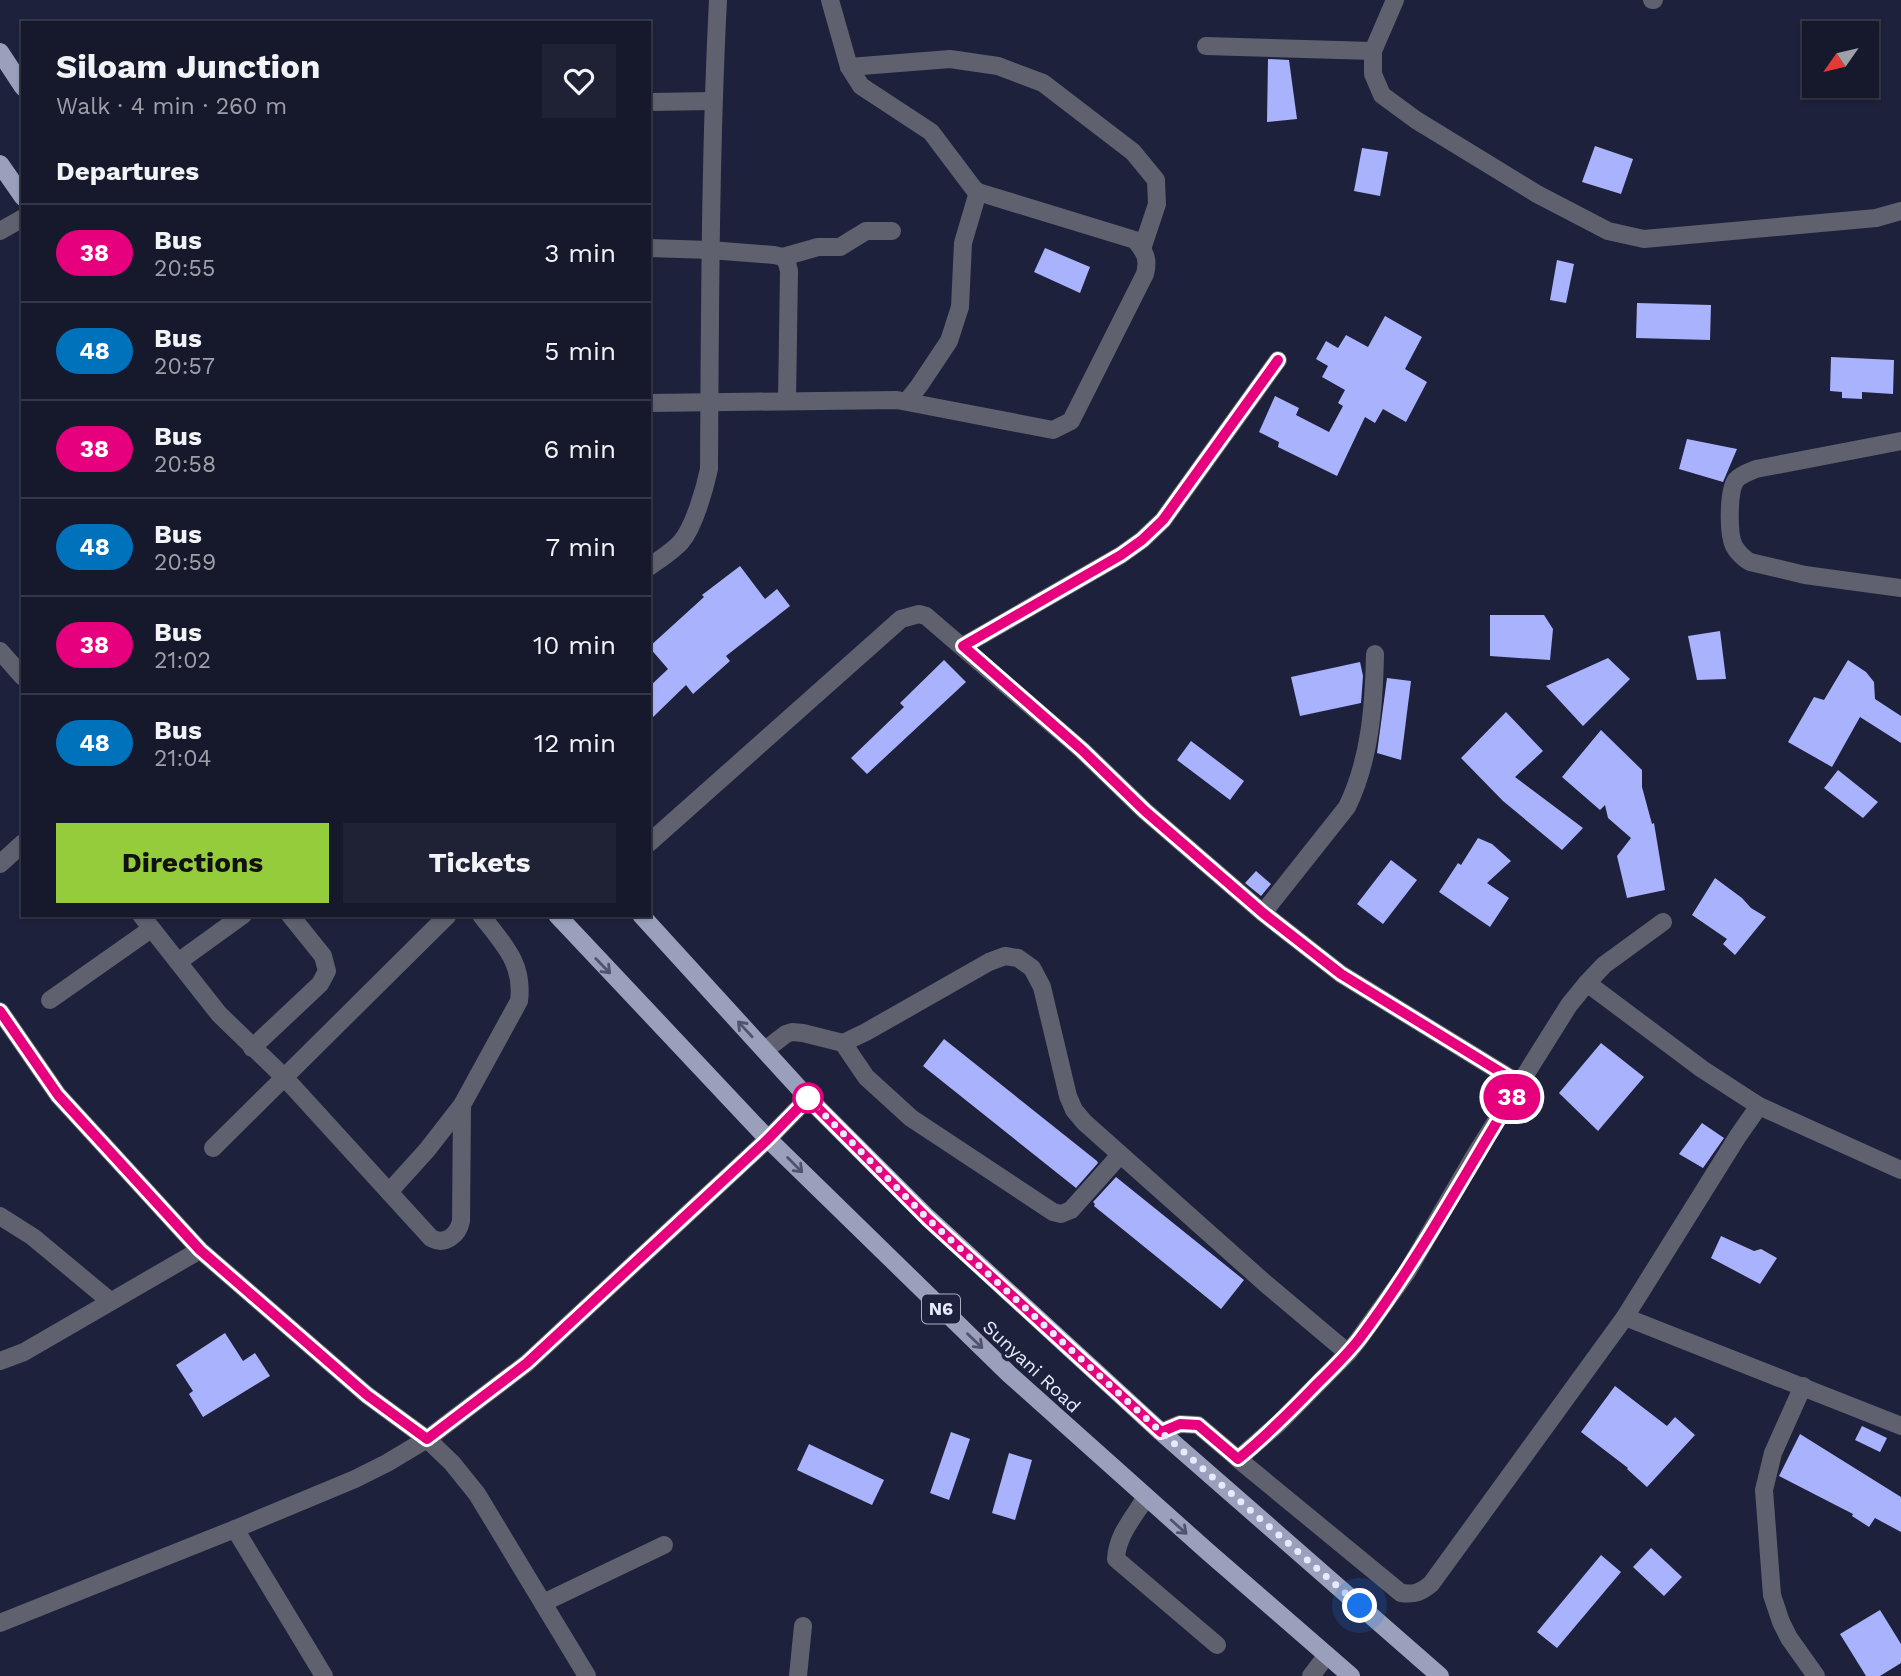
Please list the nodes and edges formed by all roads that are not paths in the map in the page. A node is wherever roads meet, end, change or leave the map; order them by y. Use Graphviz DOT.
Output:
graph roads {
  1 [pos="718,0"];
  2 [pos="830,0"];
  3 [pos="1395,0"];
  4 [pos="1206,46"];
  5 [pos="1373,51"];
  6 [pos="0,52"];
  7 [pos="849,67"];
  8 [pos="20,79"];
  9 [pos="651,102"];
  10 [pos="713,102"];
  11 [pos="0,164"];
  12 [pos="978,192"];
  13 [pos="21,194"];
  14 [pos="1901,211"];
  15 [pos="21,219"];
  16 [pos="0,231"];
  17 [pos="892,231"];
  18 [pos="651,248"];
  19 [pos="1142,249"];
  20 [pos="710,250"];
  21 [pos="783,257"];
  22 [pos="1278,360"];
  23 [pos="787,401"];
  24 [pos="907,401"];
  25 [pos="710,402"];
  26 [pos="651,403"];
  27 [pos="1901,441"];
  28 [pos="651,565"];
  29 [pos="1901,588"];
  30 [pos="963,646"];
  31 [pos="0,651"];
  32 [pos="1375,654"];
  33 [pos="21,675"];
  34 [pos="651,841"];
  35 [pos="21,845"];
  36 [pos="0,864"];
  37 [pos="1263,913"];
  38 [pos="240,917"];
  39 [pos="292,917"];
  40 [pos="446,917"];
  41 [pos="483,917"];
  42 [pos="559,917"];
  43 [pos="643,917"];
  44 [pos="146,922"];
  45 [pos="1664,922"];
  46 [pos="178,962"];
  47 [pos="1587,983"];
  48 [pos="50,1000"];
  49 [pos="0,1011"];
  50 [pos="843,1043"];
  51 [pos="252,1048"];
  52 [pos="765,1050"];
  53 [pos="285,1078"];
  54 [pos="1520,1084"];
  55 [pos="808,1098"];
  56 [pos="462,1105"];
  57 [pos="1759,1106"];
  58 [pos="768,1139"];
  59 [pos="213,1148"];
  60 [pos="1121,1155"];
  61 [pos="1901,1170"];
  62 [pos="389,1192"];
  63 [pos="0,1216"];
  64 [pos="200,1250"];
  65 [pos="110,1301"];
  66 [pos="1625,1317"];
  67 [pos="1348,1353"];
  68 [pos="0,1361"];
  69 [pos="1803,1386"];
  70 [pos="1901,1426"];
  71 [pos="1161,1432"];
  72 [pos="427,1439"];
  73 [pos="1238,1459"];
  74 [pos="1146,1497"];
  75 [pos="236,1529"];
  76 [pos="664,1545"];
  77 [pos="543,1603"];
  78 [pos="0,1623"];
  79 [pos="803,1626"];
  80 [pos="1217,1645"];
  81 [pos="1327,1655"];
  82 [pos="324,1676"];
  83 [pos="587,1676"];
  84 [pos="798,1676"];
  85 [pos="1311,1676"];
  86 [pos="1351,1676"];
  87 [pos="1440,1676"];
  88 [pos="1816,1676"];
  1 -- 10 [label="street"];
  2 -- 7 [label="street"];
  3 -- 5 [label="street"];
  4 -- 5 [label="street"];
  5 -- 14 [label="street"];
  6 -- 8 [label="main road"];
  7 -- 12 [label="street"];
  7 -- 19 [label="street"];
  9 -- 10 [label="street"];
  10 -- 20 [label="street"];
  11 -- 13 [label="main road"];
  12 -- 19 [label="street"];
  12 -- 24 [label="street"];
  15 -- 16 [label="street"];
  17 -- 21 [label="street"];
  18 -- 20 [label="street"];
  19 -- 24 [label="street"];
  20 -- 21 [label="street"];
  20 -- 25 [label="street"];
  21 -- 23 [label="street"];
  22 -- 30 [label="street"];
  23 -- 24 [label="street"];
  23 -- 25 [label="street"];
  25 -- 26 [label="street"];
  25 -- 28 [label="street"];
  27 -- 29 [label="street"];
  30 -- 34 [label="street"];
  30 -- 37 [label="street"];
  31 -- 33 [label="street"];
  32 -- 37 [label="street"];
  35 -- 36 [label="street"];
  37 -- 54 [label="street"];
  38 -- 46 [label="street"];
  39 -- 51 [label="street"];
  40 -- 53 [label="street"];
  41 -- 56 [label="street"];
  42 -- 58 [label="main road, Sunyani Road / N6, one-way"];
  52 -- 43 [label="main road, one-way"];
  44 -- 46 [label="street"];
  44 -- 48 [label="street"];
  45 -- 47 [label="street"];
  46 -- 51 [label="street"];
  47 -- 54 [label="street"];
  47 -- 57 [label="street"];
  49 -- 64 [label="street"];
  50 -- 52 [label="street"];
  50 -- 60 [label="street"];
  50 -- 60 [label="street"];
  51 -- 53 [label="street"];
  52 -- 55 [label="main road"];
  53 -- 59 [label="street"];
  53 -- 62 [label="street"];
  54 -- 67 [label="street"];
  55 -- 58 [label="street"];
  55 -- 71 [label="main road"];
  56 -- 62 [label="street"];
  56 -- 62 [label="street"];
  57 -- 61 [label="street"];
  57 -- 66 [label="street"];
  58 -- 72 [label="street"];
  58 -- 74 [label="main road, Sunyani Road / N6, one-way"];
  60 -- 67 [label="street"];
  63 -- 65 [label="street"];
  64 -- 65 [label="street"];
  64 -- 72 [label="street"];
  65 -- 68 [label="street"];
  66 -- 69 [label="street"];
  66 -- 73 [label="street"];
  67 -- 73 [label="street"];
  69 -- 70 [label="street"];
  69 -- 88 [label="street"];
  71 -- 73 [label="street"];
  71 -- 87 [label="main road"];
  72 -- 75 [label="street"];
  72 -- 77 [label="street"];
  74 -- 80 [label="street"];
  74 -- 81 [label="main road, Sunyani Road / N6, one-way"];
  75 -- 78 [label="street"];
  75 -- 82 [label="street"];
  76 -- 77 [label="street"];
  77 -- 83 [label="street"];
  79 -- 84 [label="street"];
  81 -- 85 [label="street"];
  81 -- 86 [label="main road, Sunyani Road / N6"];
}
